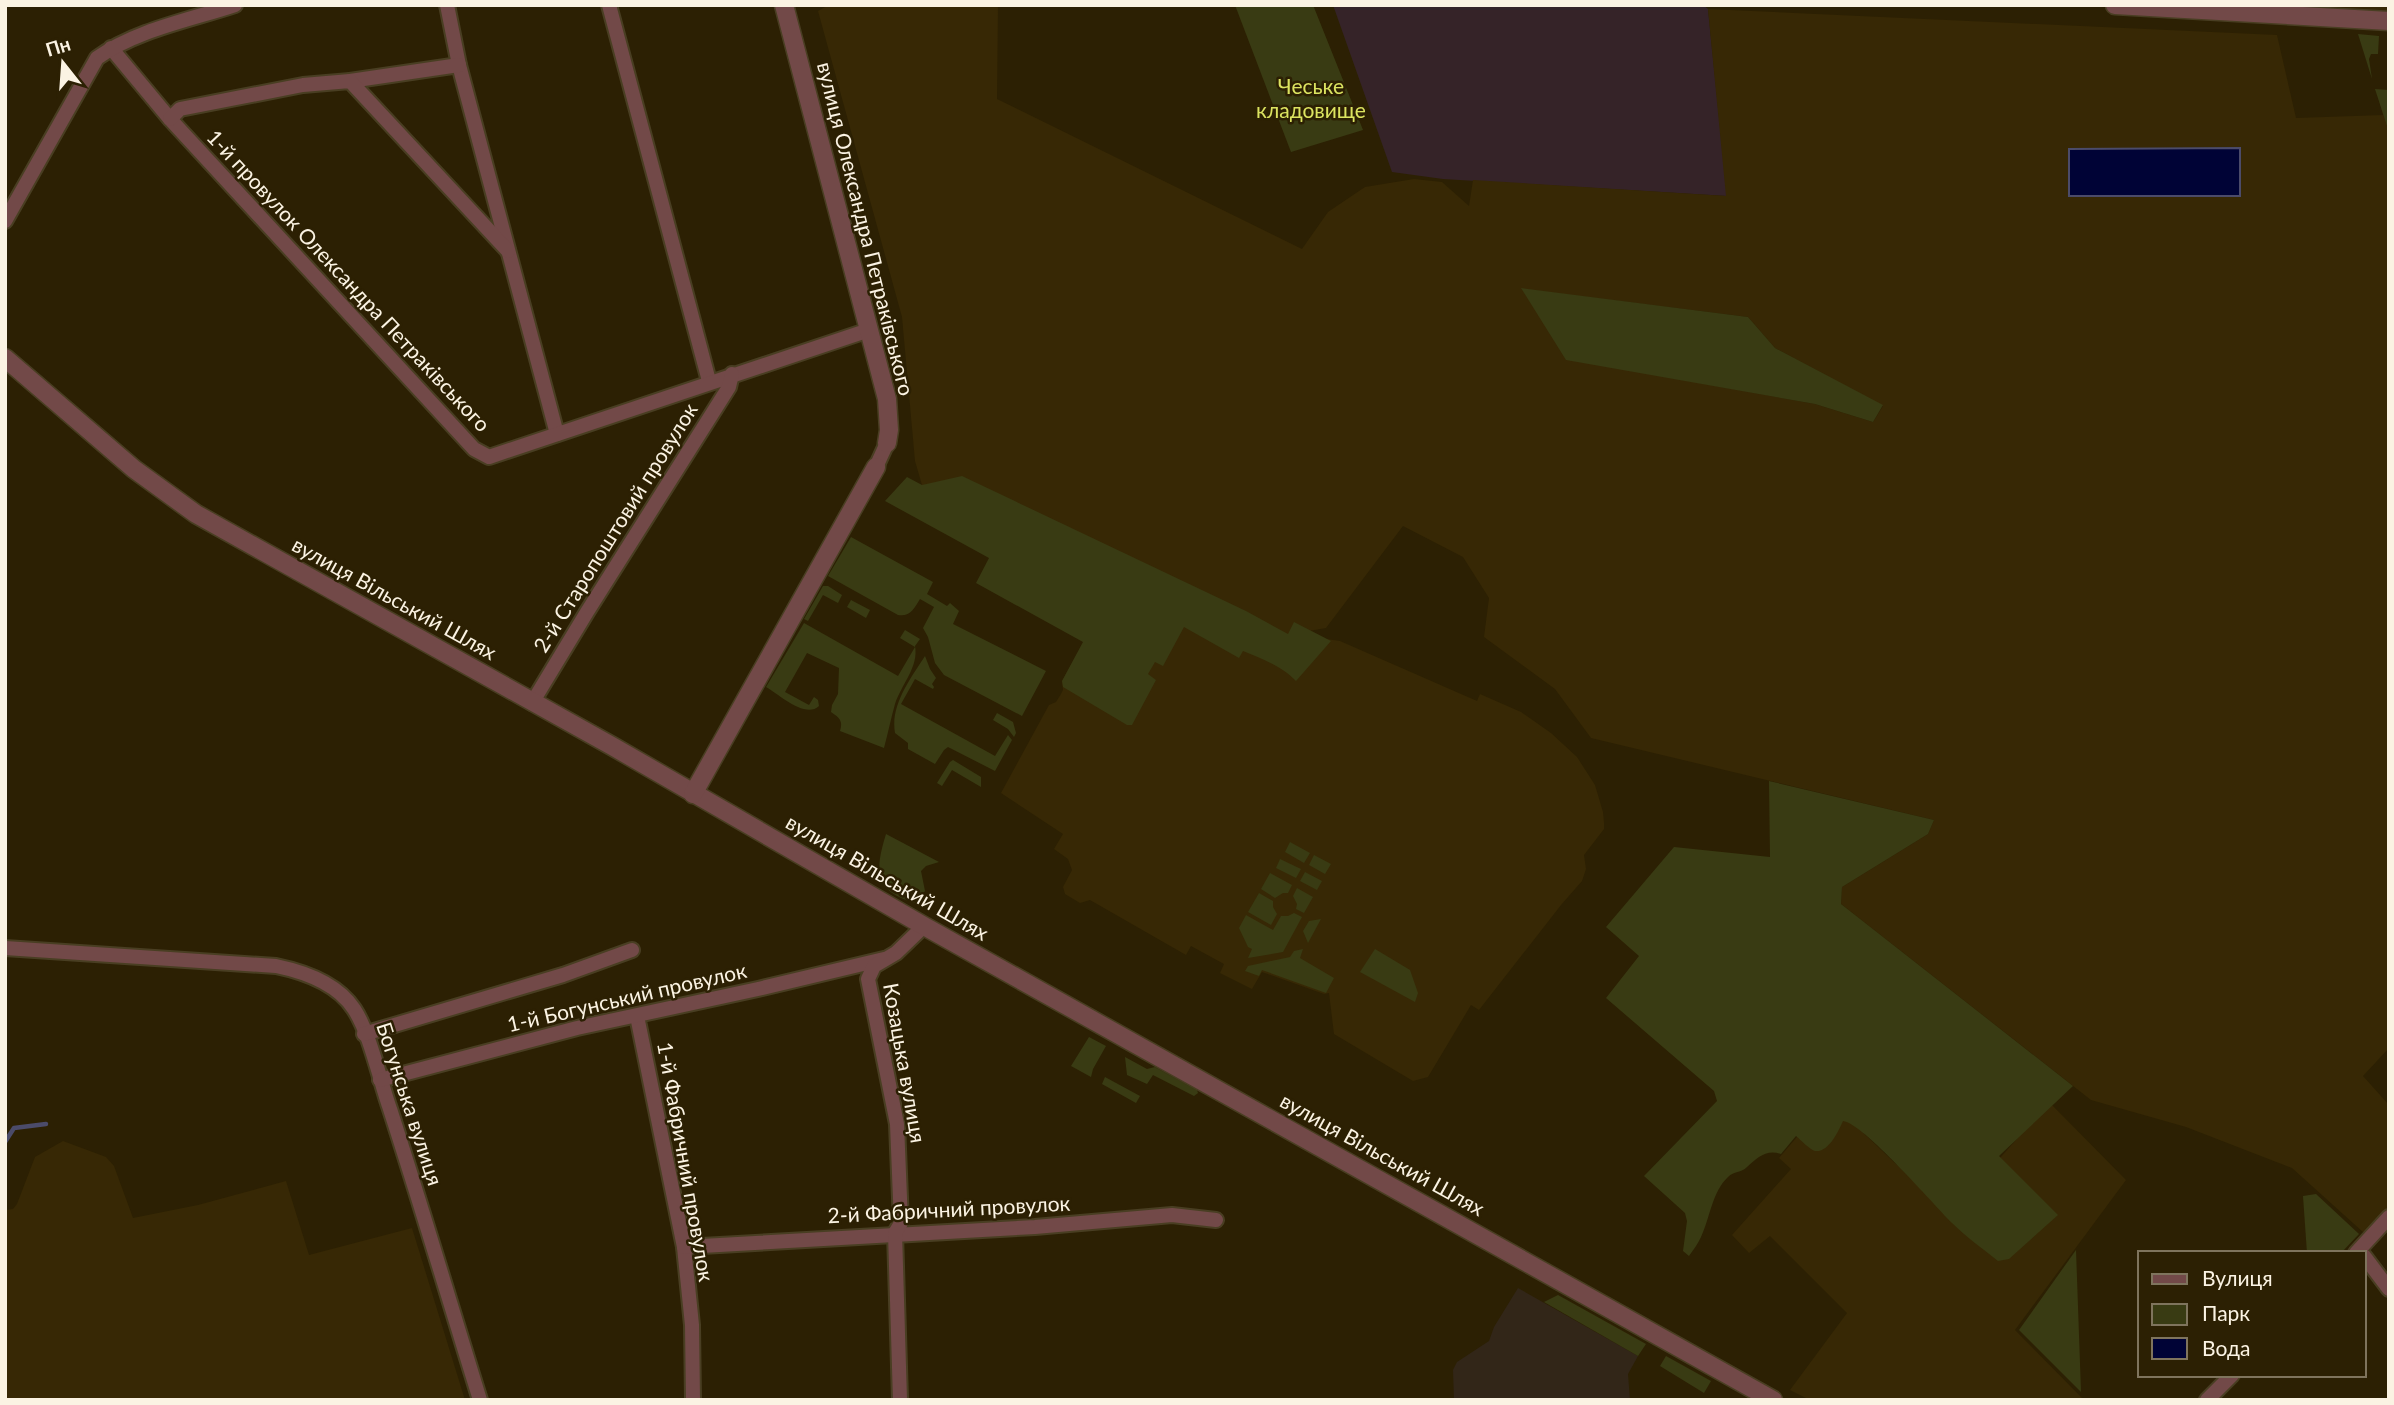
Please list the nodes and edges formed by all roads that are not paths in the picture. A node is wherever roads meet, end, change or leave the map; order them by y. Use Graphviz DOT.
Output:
graph roads {
  1 [pos="235,5"];
  2 [pos="447,5"];
  3 [pos="609,5"];
  4 [pos="784,5"];
  5 [pos="2115,5"];
  6 [pos="2389,21"];
  7 [pos="111,48"];
  8 [pos="459,65"];
  9 [pos="350,81"];
  10 [pos="170,119"];
  11 [pos="5,221"];
  12 [pos="509,253"];
  13 [pos="869,330"];
  14 [pos="5,358"];
  15 [pos="732,374"];
  16 [pos="709,382"];
  17 [pos="557,434"];
  18 [pos="887,443"];
  19 [pos="876,467"];
  20 [pos="532,703"];
  21 [pos="693,794"];
  22 [pos="924,926"];
  23 [pos="5,948"];
  24 [pos="632,950"];
  25 [pos="884,959"];
  26 [pos="637,1016"];
  27 [pos="364,1034"];
  28 [pos="380,1080"];
  29 [pos="2389,1217"];
  30 [pos="1216,1220"];
  31 [pos="895,1233"];
  32 [pos="684,1247"];
  33 [pos="2362,1251"];
  34 [pos="2366,1260"];
  35 [pos="2389,1289"];
  36 [pos="2230,1377"];
  37 [pos="480,1400"];
  38 [pos="693,1400"];
  39 [pos="900,1400"];
  40 [pos="1773,1400"];
  41 [pos="2207,1400"];
  1 -- 7 [label="street"];
  2 -- 8 [label="street"];
  3 -- 16 [label="street"];
  4 -- 13 [label="street, вулиця Олександра Петраківського"];
  5 -- 6 [label="street"];
  7 -- 10 [label="street, 1-й провулок Олександра Петраківського"];
  7 -- 11 [label="street"];
  8 -- 9 [label="street"];
  8 -- 12 [label="street"];
  9 -- 10 [label="street"];
  9 -- 12 [label="street"];
  10 -- 17 [label="street, 1-й провулок Олександра Петраківського"];
  12 -- 17 [label="street"];
  13 -- 15 [label="street, 1-й провулок Олександра Петраківського"];
  13 -- 18 [label="street, вулиця Олександра Петраківського"];
  14 -- 20 [label="street, вулиця Вільський Шлях"];
  15 -- 16 [label="street, 1-й провулок Олександра Петраківського"];
  15 -- 20 [label="street, 2-й Старопоштовий провулок"];
  16 -- 17 [label="street, 1-й провулок Олександра Петраківського"];
  18 -- 19 [label="street, вулиця Олександра Петраківського"];
  19 -- 21 [label="street, вулиця Олександра Петраківського"];
  20 -- 21 [label="street, вулиця Вільський Шлях"];
  21 -- 22 [label="street, вулиця Вільський Шлях"];
  22 -- 25 [label="street, Козацька вулиця"];
  22 -- 40 [label="street, вулиця Вільський Шлях"];
  23 -- 27 [label="street, Богунська вулиця"];
  24 -- 27 [label="street"];
  25 -- 26 [label="street, 1-й Богунський провулок"];
  25 -- 31 [label="street, Козацька вулиця"];
  26 -- 28 [label="street, 1-й Богунський провулок"];
  26 -- 32 [label="street, 1-й Фабричний провулок"];
  27 -- 28 [label="street, Богунська вулиця"];
  28 -- 37 [label="street, Богунська вулиця"];
  29 -- 33 [label="street"];
  30 -- 31 [label="street, 2-й Фабричний провулок"];
  31 -- 32 [label="street, 2-й Фабричний провулок"];
  31 -- 39 [label="street, Козацька вулиця"];
  32 -- 38 [label="street, 1-й Фабричний провулок"];
  34 -- 35 [label="street"];
  36 -- 41 [label="street"];
}
